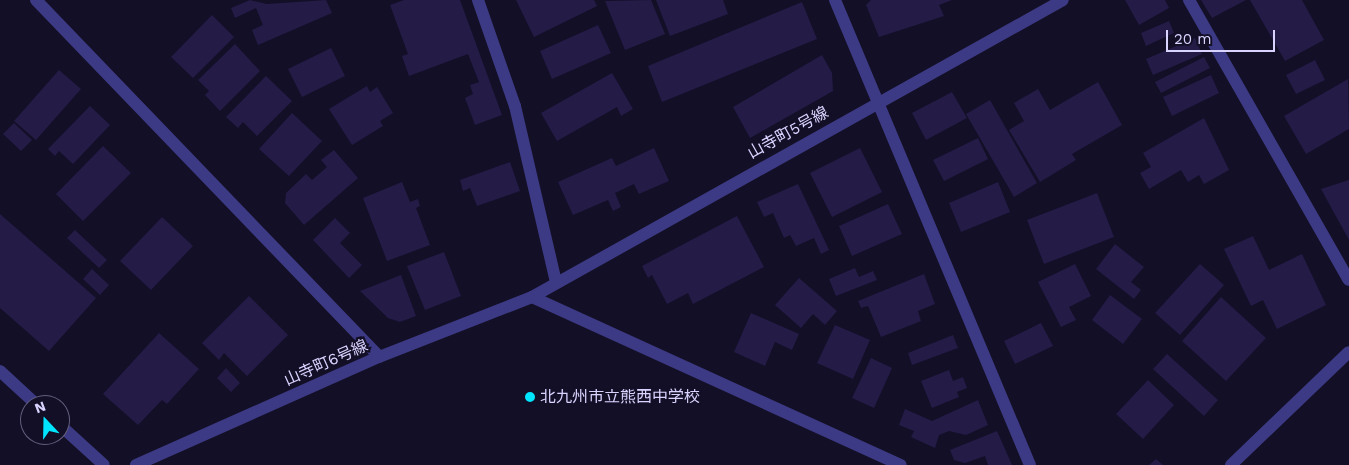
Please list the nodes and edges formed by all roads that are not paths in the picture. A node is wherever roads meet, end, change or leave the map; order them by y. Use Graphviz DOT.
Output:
graph roads {
  1 [pos="36,0"];
  2 [pos="478,0"];
  3 [pos="835,0"];
  4 [pos="1063,0"];
  5 [pos="1189,0"];
  6 [pos="876,102"];
  7 [pos="1349,280"];
  8 [pos="556,282"];
  9 [pos="532,298"];
  10 [pos="1349,352"];
  11 [pos="379,357"];
  12 [pos="0,371"];
  13 [pos="26,395"];
  14 [pos="70,435"];
  15 [pos="104,465"];
  16 [pos="136,465"];
  17 [pos="900,465"];
  18 [pos="1030,465"];
  19 [pos="1231,465"];
  1 -- 11 [label="street"];
  2 -- 8 [label="street"];
  3 -- 6 [label="street"];
  4 -- 6 [label="street, 山寺町5号線"];
  5 -- 7 [label="street"];
  6 -- 8 [label="street, 山寺町5号線"];
  6 -- 18 [label="street"];
  8 -- 9 [label="street, 山寺町5号線"];
  9 -- 11 [label="street, 山寺町6号線"];
  9 -- 17 [label="street"];
  10 -- 19 [label="street"];
  11 -- 16 [label="street, 山寺町6号線"];
  12 -- 13 [label="street"];
  14 -- 15 [label="street"];
}
